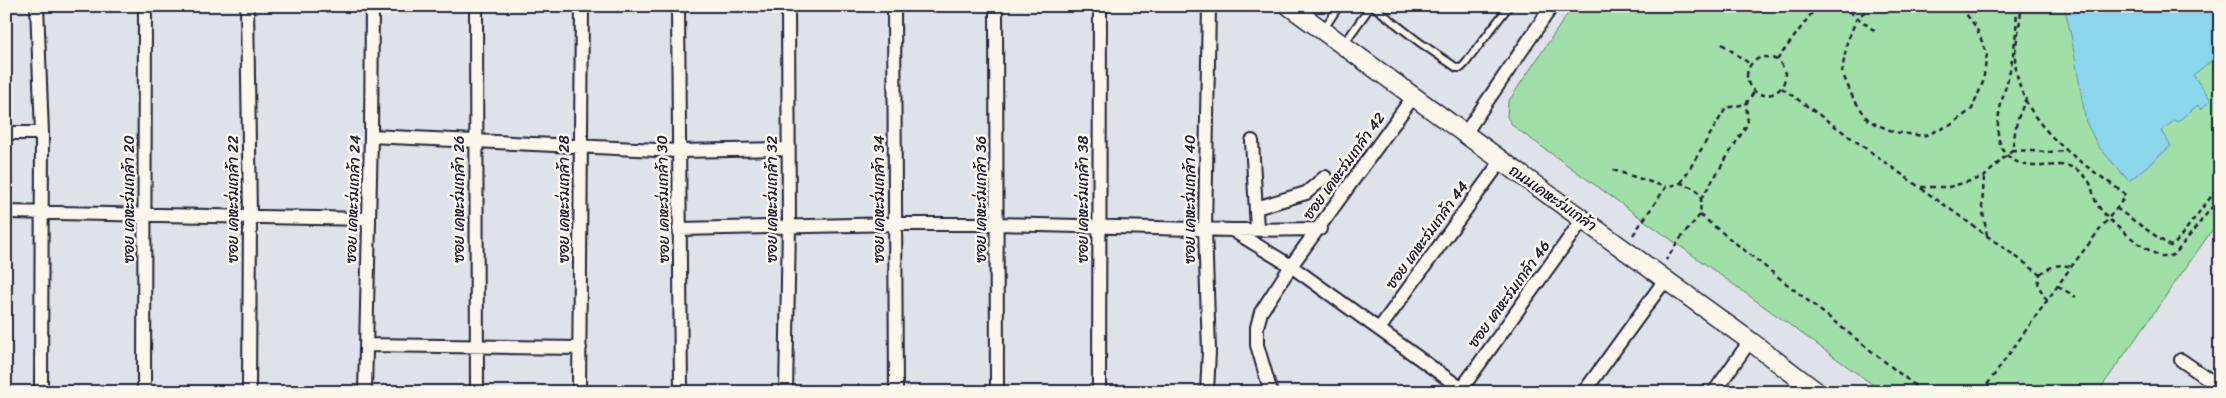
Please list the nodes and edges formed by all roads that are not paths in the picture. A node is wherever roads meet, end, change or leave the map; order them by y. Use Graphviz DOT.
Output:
graph roads {
  1 [pos="37,6"];
  2 [pos="146,6"];
  3 [pos="247,6"];
  4 [pos="372,6"];
  5 [pos="476,6"];
  6 [pos="582,6"];
  7 [pos="678,6"];
  8 [pos="788,6"];
  9 [pos="894,6"];
  10 [pos="996,6"];
  11 [pos="1100,6"];
  12 [pos="1209,6"];
  13 [pos="1289,6"];
  14 [pos="1339,6"];
  15 [pos="1372,6"];
  16 [pos="1509,6"];
  17 [pos="1550,7"];
  18 [pos="1323,31"];
  19 [pos="1343,46"];
  20 [pos="1413,97"];
  21 [pos="6,133"];
  22 [pos="42,133"];
  23 [pos="372,136"];
  24 [pos="1464,136"];
  25 [pos="475,140"];
  26 [pos="1252,141"];
  27 [pos="580,146"];
  28 [pos="788,149"];
  29 [pos="678,151"];
  30 [pos="1501,161"];
  31 [pos="1325,177"];
  32 [pos="1256,208"];
  33 [pos="6,212"];
  34 [pos="42,213"];
  35 [pos="145,214"];
  36 [pos="250,216"];
  37 [pos="369,220"];
  38 [pos="1583,220"];
  39 [pos="896,224"];
  40 [pos="998,224"];
  41 [pos="789,226"];
  42 [pos="679,228"];
  43 [pos="1099,228"];
  44 [pos="1320,228"];
  45 [pos="1205,229"];
  46 [pos="1257,229"];
  47 [pos="1232,230"];
  48 [pos="1291,266"];
  49 [pos="1661,277"];
  50 [pos="1379,329"];
  51 [pos="1750,341"];
  52 [pos="476,345"];
  53 [pos="366,346"];
  54 [pos="580,348"];
  55 [pos="2181,360"];
  56 [pos="2220,387"];
  57 [pos="1270,389"];
  58 [pos="1464,390"];
  59 [pos="48,392"];
  60 [pos="144,392"];
  61 [pos="249,392"];
  62 [pos="365,392"];
  63 [pos="477,392"];
  64 [pos="579,392"];
  65 [pos="681,392"];
  66 [pos="786,392"];
  67 [pos="896,392"];
  68 [pos="996,392"];
  69 [pos="1099,392"];
  70 [pos="1207,392"];
  71 [pos="1584,392"];
  72 [pos="1714,392"];
  73 [pos="1817,392"];
  1 -- 22 [label="street"];
  2 -- 35 [label="street, ซอย เคหะร่มเกล้า 20"];
  3 -- 36 [label="street, ซอย เคหะร่มเกล้า 22"];
  4 -- 23 [label="street, ซอย เคหะร่มเกล้า 24"];
  5 -- 25 [label="street, ซอย เคหะร่มเกล้า 26"];
  6 -- 27 [label="street, ซอย เคหะร่มเกล้า 28"];
  7 -- 29 [label="street, ซอย เคหะร่มเกล้า 30"];
  8 -- 28 [label="street, ซอย เคหะร่มเกล้า 32"];
  9 -- 39 [label="street, ซอย เคหะร่มเกล้า 34"];
  10 -- 40 [label="street, ซอย เคหะร่มเกล้า 36"];
  11 -- 43 [label="street, ซอย เคหะร่มเกล้า 38"];
  12 -- 45 [label="street, ซอย เคหะร่มเกล้า 40"];
  13 -- 18 [label="street, ถนนเคหะร่มเกล้า"];
  14 -- 18 [label="lane"];
  15 -- 16 [label="lane"];
  15 -- 19 [label="lane"];
  17 -- 24 [label="street"];
  18 -- 19 [label="street, ถนนเคหะร่มเกล้า"];
  19 -- 20 [label="street, ถนนเคหะร่มเกล้า"];
  20 -- 24 [label="street, ถนนเคหะร่มเกล้า"];
  20 -- 44 [label="street, ซอย เคหะร่มเกล้า 42"];
  21 -- 22 [label="street"];
  22 -- 34 [label="street"];
  23 -- 25 [label="street"];
  23 -- 37 [label="street, ซอย เคหะร่มเกล้า 24"];
  24 -- 30 [label="street, ถนนเคหะร่มเกล้า"];
  25 -- 27 [label="street"];
  25 -- 52 [label="street, ซอย เคหะร่มเกล้า 26"];
  26 -- 32 [label="street"];
  27 -- 29 [label="street"];
  27 -- 54 [label="street, ซอย เคหะร่มเกล้า 28"];
  28 -- 29 [label="street"];
  28 -- 41 [label="street, ซอย เคหะร่มเกล้า 32"];
  29 -- 42 [label="street, ซอย เคหะร่มเกล้า 30"];
  30 -- 38 [label="street, ถนนเคหะร่มเกล้า"];
  30 -- 50 [label="street, ซอย เคหะร่มเกล้า 44"];
  31 -- 32 [label="street"];
  32 -- 46 [label="street"];
  33 -- 34 [label="street"];
  34 -- 35 [label="street"];
  34 -- 59 [label="street"];
  35 -- 36 [label="street"];
  35 -- 60 [label="street, ซอย เคหะร่มเกล้า 20"];
  36 -- 37 [label="street"];
  36 -- 61 [label="street, ซอย เคหะร่มเกล้า 22"];
  37 -- 53 [label="street, ซอย เคหะร่มเกล้า 24"];
  38 -- 49 [label="street, ถนนเคหะร่มเกล้า"];
  38 -- 58 [label="street, ซอย เคหะร่มเกล้า 46"];
  39 -- 40 [label="street"];
  39 -- 41 [label="street"];
  39 -- 67 [label="street, ซอย เคหะร่มเกล้า 34"];
  40 -- 43 [label="street"];
  40 -- 68 [label="street, ซอย เคหะร่มเกล้า 36"];
  41 -- 42 [label="street"];
  41 -- 66 [label="street, ซอย เคหะร่มเกล้า 32"];
  42 -- 65 [label="street, ซอย เคหะร่มเกล้า 30"];
  43 -- 45 [label="street"];
  43 -- 69 [label="street, ซอย เคหะร่มเกล้า 38"];
  44 -- 46 [label="street"];
  44 -- 48 [label="street, ซอย เคหะร่มเกล้า 42"];
  45 -- 47 [label="street"];
  45 -- 70 [label="street, ซอย เคหะร่มเกล้า 40"];
  46 -- 47 [label="street"];
  47 -- 48 [label="street"];
  48 -- 50 [label="street"];
  48 -- 57 [label="street, ซอย เคหะร่มเกล้า 42"];
  49 -- 51 [label="street, ถนนเคหะร่มเกล้า"];
  49 -- 71 [label="street"];
  50 -- 58 [label="street"];
  51 -- 72 [label="street"];
  51 -- 73 [label="street, ถนนเคหะร่มเกล้า"];
  52 -- 53 [label="street"];
  52 -- 54 [label="street"];
  52 -- 63 [label="street, ซอย เคหะร่มเกล้า 26"];
  53 -- 62 [label="street, ซอย เคหะร่มเกล้า 24"];
  54 -- 64 [label="street, ซอย เคหะร่มเกล้า 28"];
  55 -- 56 [label="street"];
}
